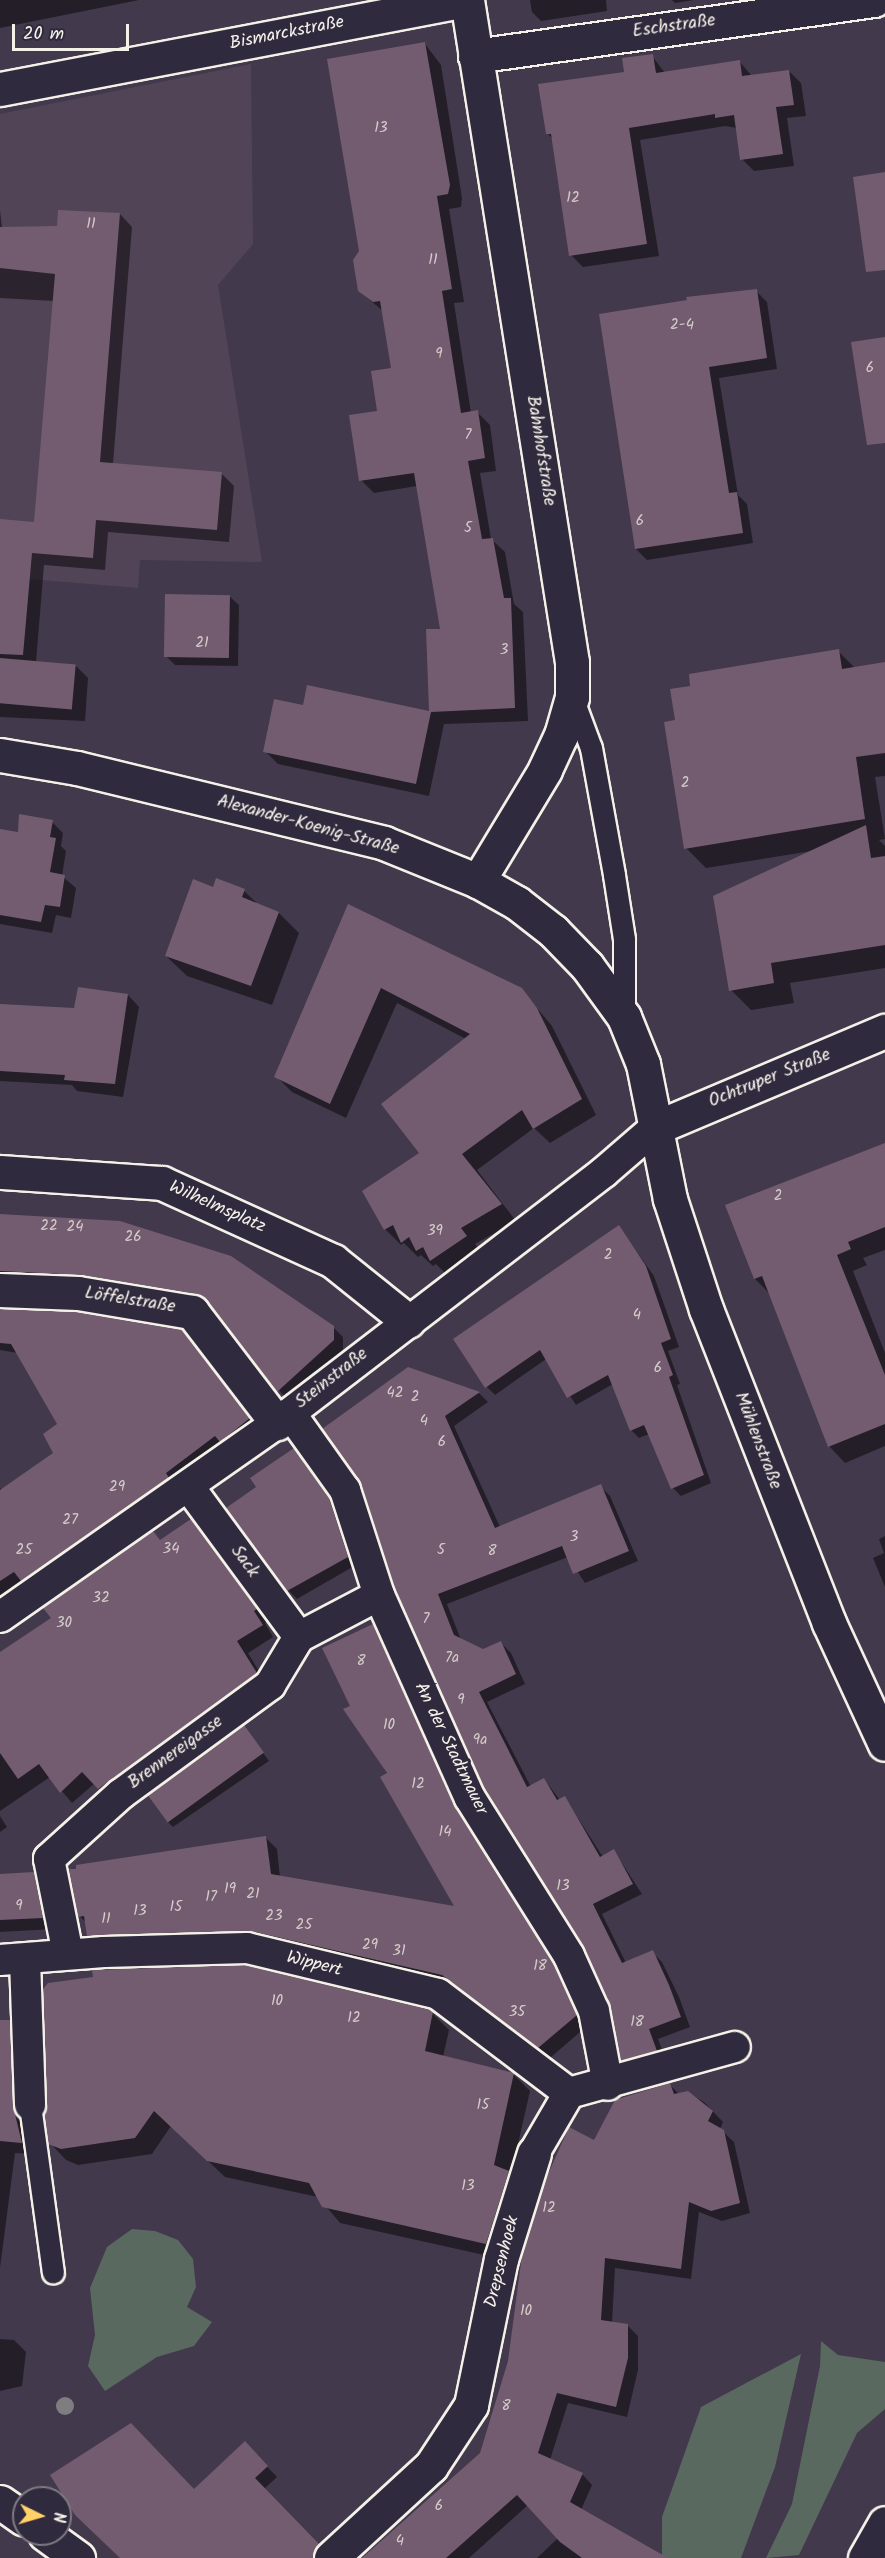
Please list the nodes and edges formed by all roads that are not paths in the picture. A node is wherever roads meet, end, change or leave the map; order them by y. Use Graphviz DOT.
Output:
graph roads {
  1 [pos="467,0"];
  2 [pos="874,0"];
  3 [pos="475,56"];
  4 [pos="0,89"];
  5 [pos="572,697"];
  6 [pos="0,755"];
  7 [pos="478,881"];
  8 [pos="624,1017"];
  9 [pos="885,1031"];
  10 [pos="655,1128"];
  11 [pos="0,1172"];
  12 [pos="0,1290"];
  13 [pos="408,1321"];
  14 [pos="283,1418"];
  15 [pos="189,1487"];
  16 [pos="379,1595"];
  17 [pos="0,1617"];
  18 [pos="299,1637"];
  19 [pos="885,1744"];
  20 [pos="68,1954"];
  21 [pos="13,1960"];
  22 [pos="735,2047"];
  23 [pos="608,2085"];
  24 [pos="569,2093"];
  25 [pos="30,2105"];
  26 [pos="534,2153"];
  27 [pos="53,2272"];
  28 [pos="885,2523"];
  29 [pos="62,2546"];
  30 [pos="78,2558"];
  31 [pos="331,2558"];
  32 [pos="865,2558"];
  1 -- 3 [label="street, Bahnhofstraße"];
  1 -- 4 [label="street, Bismarckstraße"];
  2 -- 3 [label="street, Eschstraße"];
  3 -- 5 [label="street, Bahnhofstraße"];
  5 -- 7 [label="street, Bahnhofstraße"];
  5 -- 8 [label="lane"];
  6 -- 7 [label="street, Alexander-Koenig-Straße"];
  7 -- 8 [label="street, Alexander-Koenig-Straße"];
  8 -- 10 [label="street, Alexander-Koenig-Straße"];
  9 -- 10 [label="street, Ochtruper Straße"];
  10 -- 13 [label="street, Steinstraße"];
  10 -- 19 [label="street, Mühlenstraße"];
  11 -- 13 [label="street, Wilhelmsplatz"];
  12 -- 14 [label="street, Löffelstraße"];
  13 -- 14 [label="street, Steinstraße"];
  14 -- 15 [label="street, Steinstraße"];
  14 -- 16 [label="street, An der Stadtmauer"];
  15 -- 17 [label="street, Steinstraße"];
  15 -- 18 [label="street, Sack"];
  16 -- 18 [label="street"];
  16 -- 23 [label="street, An der Stadtmauer"];
  18 -- 20 [label="street, Brennereigasse"];
  20 -- 21 [label="street, Wippert"];
  20 -- 24 [label="street, Wippert"];
  21 -- 25 [label="street, Wippert"];
  22 -- 23 [label="street"];
  23 -- 24 [label="street"];
  24 -- 26 [label="street, Drepsenhoek"];
  25 -- 27 [label="lane"];
  26 -- 31 [label="street, Drepsenhoek"];
  28 -- 32 [label="street"];
  29 -- 30 [label="street"];
}
